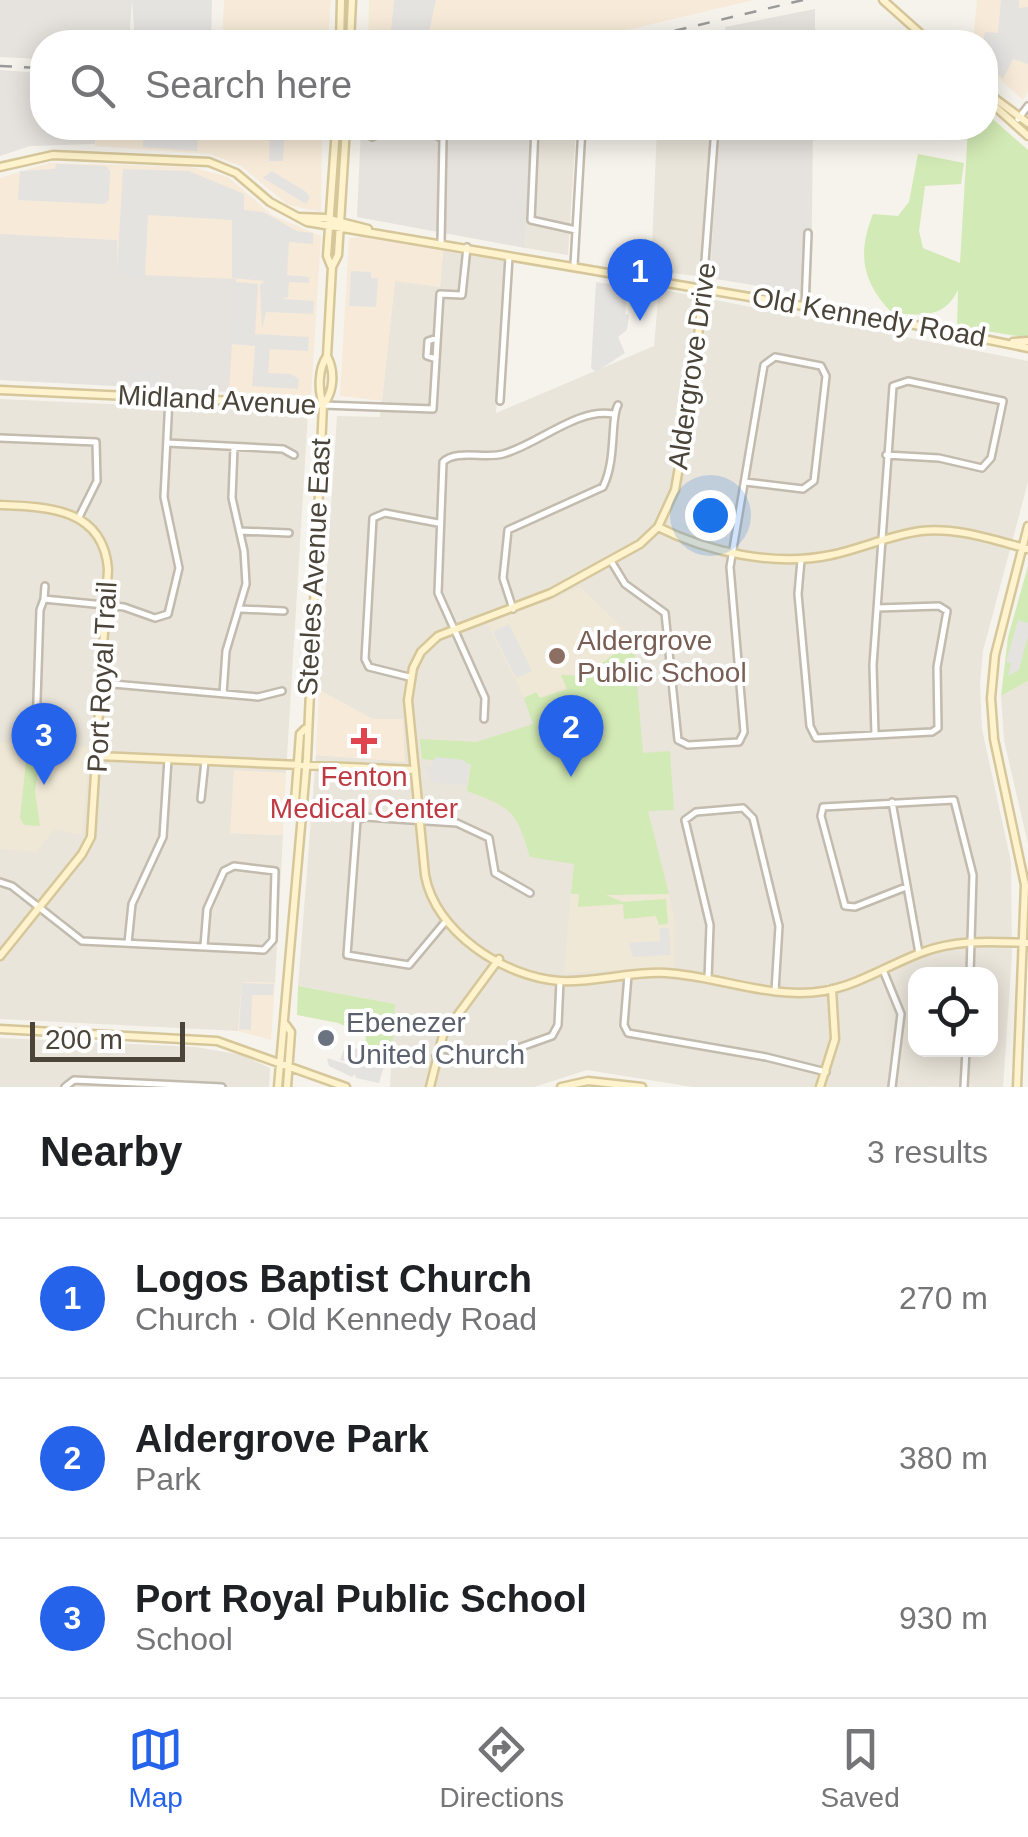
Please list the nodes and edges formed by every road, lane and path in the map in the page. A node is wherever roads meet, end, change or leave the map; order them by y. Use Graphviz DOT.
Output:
graph roads {
  1 [pos="341,0"];
  2 [pos="352,0"];
  3 [pos="883,0"];
  4 [pos="340,30"];
  5 [pos="351,30"];
  6 [pos="917,30"];
  7 [pos="998,102"];
  8 [pos="1028,106"];
  9 [pos="1023,122"];
  10 [pos="1028,136"];
  11 [pos="335,140"];
  12 [pos="345,140"];
  13 [pos="443,140"];
  14 [pos="534,140"];
  15 [pos="581,140"];
  16 [pos="714,140"];
  17 [pos="0,167"];
  18 [pos="330,222"];
  19 [pos="340,225"];
  20 [pos="576,230"];
  21 [pos="808,233"];
  22 [pos="441,242"];
  23 [pos="467,247"];
  24 [pos="509,254"];
  25 [pos="574,265"];
  26 [pos="332,267"];
  27 [pos="703,288"];
  28 [pos="805,306"];
  29 [pos="1028,345"];
  30 [pos="0,390"];
  31 [pos="169,398"];
  32 [pos="500,401"];
  33 [pos="618,404"];
  34 [pos="324,405"];
  35 [pos="613,414"];
  36 [pos="0,438"];
  37 [pos="167,442"];
  38 [pos="234,447"];
  39 [pos="294,455"];
  40 [pos="886,455"];
  41 [pos="745,482"];
  42 [pos="0,505"];
  43 [pos="79,517"];
  44 [pos="438,523"];
  45 [pos="1028,526"];
  46 [pos="658,527"];
  47 [pos="240,531"];
  48 [pos="288,533"];
  49 [pos="881,541"];
  50 [pos="1025,548"];
  51 [pos="733,552"];
  52 [pos="802,558"];
  53 [pos="610,560"];
  54 [pos="45,586"];
  55 [pos="44,599"];
  56 [pos="106,606"];
  57 [pos="241,608"];
  58 [pos="876,608"];
  59 [pos="513,609"];
  60 [pos="284,611"];
  61 [pos="454,630"];
  62 [pos="409,676"];
  63 [pos="102,683"];
  64 [pos="282,691"];
  65 [pos="223,694"];
  66 [pos="484,720"];
  67 [pos="36,730"];
  68 [pos="875,735"];
  69 [pos="98,756"];
  70 [pos="168,759"];
  71 [pos="205,761"];
  72 [pos="302,765"];
  73 [pos="415,770"];
  74 [pos="202,799"];
  75 [pos="892,802"];
  76 [pos="420,822"];
  77 [pos="0,882"];
  78 [pos="906,887"];
  79 [pos="530,894"];
  80 [pos="38,906"];
  81 [pos="445,922"];
  82 [pos="972,940"];
  83 [pos="128,942"];
  84 [pos="1025,943"];
  85 [pos="204,946"];
  86 [pos="918,953"];
  87 [pos="0,956"];
  88 [pos="499,960"];
  89 [pos="970,967"];
  90 [pos="884,970"];
  91 [pos="628,975"];
  92 [pos="708,979"];
  93 [pos="560,981"];
  94 [pos="832,989"];
  95 [pos="776,991"];
  96 [pos="286,1025"];
  97 [pos="0,1029"];
  98 [pos="436,1056"];
  99 [pos="966,1057"];
  100 [pos="280,1060"];
  101 [pos="289,1063"];
  102 [pos="826,1072"];
  103 [pos="65,1087"];
  104 [pos="222,1087"];
  105 [pos="278,1087"];
  106 [pos="287,1087"];
  107 [pos="346,1087"];
  108 [pos="430,1087"];
  109 [pos="561,1087"];
  110 [pos="642,1087"];
  111 [pos="820,1087"];
  112 [pos="892,1087"];
  113 [pos="964,1087"];
  114 [pos="1017,1087"];
  1 -- 4 [label="street"];
  2 -- 5 [label="street"];
  3 -- 6 [label="street"];
  7 -- 9 [label="street"];
  8 -- 9 [label="street"];
  9 -- 10 [label="street"];
  11 -- 18 [label="street, Steeles Avenue East"];
  12 -- 19 [label="street, Steeles Avenue East"];
  13 -- 22 [label="street"];
  14 -- 20 [label="street"];
  15 -- 20 [label="street"];
  16 -- 27 [label="street, Aldergrove Drive"];
  17 -- 18 [label="street, Old Kennedy Road"];
  18 -- 19 [label="street, Old Kennedy Road"];
  18 -- 26 [label="street, Steeles Avenue East"];
  19 -- 22 [label="street, Old Kennedy Road"];
  19 -- 26 [label="street, Steeles Avenue East"];
  20 -- 25 [label="street"];
  21 -- 28 [label="street"];
  22 -- 23 [label="street, Old Kennedy Road"];
  23 -- 24 [label="street, Old Kennedy Road"];
  23 -- 34 [label="street, Midland Avenue"];
  24 -- 25 [label="street, Old Kennedy Road"];
  24 -- 32 [label="street"];
  25 -- 27 [label="street, Old Kennedy Road"];
  26 -- 34 [label="street, Steeles Avenue East"];
  27 -- 28 [label="street, Old Kennedy Road"];
  27 -- 46 [label="street, Aldergrove Drive"];
  28 -- 29 [label="street, Old Kennedy Road"];
  30 -- 31 [label="street, Midland Avenue"];
  31 -- 34 [label="street, Midland Avenue"];
  31 -- 37 [label="street"];
  33 -- 35 [label="street"];
  34 -- 72 [label="street, Steeles Avenue East"];
  35 -- 44 [label="street"];
  35 -- 59 [label="street"];
  36 -- 43 [label="street"];
  37 -- 38 [label="street"];
  37 -- 56 [label="street"];
  38 -- 39 [label="street"];
  38 -- 47 [label="street"];
  40 -- 40 [label="street"];
  40 -- 49 [label="street"];
  41 -- 41 [label="street"];
  41 -- 51 [label="street"];
  42 -- 43 [label="street"];
  43 -- 56 [label="street, Port Royal Trail"];
  44 -- 61 [label="street"];
  44 -- 62 [label="street"];
  45 -- 50 [label="street"];
  46 -- 51 [label="street"];
  46 -- 53 [label="street"];
  47 -- 48 [label="street"];
  47 -- 57 [label="street"];
  49 -- 50 [label="street"];
  49 -- 52 [label="street"];
  49 -- 58 [label="street"];
  50 -- 84 [label="street"];
  51 -- 52 [label="street"];
  51 -- 53 [label="street"];
  52 -- 68 [label="street"];
  53 -- 59 [label="street"];
  54 -- 55 [label="street"];
  55 -- 56 [label="street"];
  55 -- 67 [label="street"];
  56 -- 63 [label="street, Port Royal Trail"];
  57 -- 60 [label="street"];
  57 -- 65 [label="street"];
  58 -- 68 [label="street"];
  58 -- 68 [label="street"];
  59 -- 61 [label="street"];
  61 -- 62 [label="street"];
  61 -- 66 [label="street"];
  62 -- 73 [label="street"];
  63 -- 65 [label="street"];
  63 -- 69 [label="street, Port Royal Trail"];
  64 -- 65 [label="street"];
  69 -- 70 [label="street"];
  69 -- 80 [label="street, Port Royal Trail"];
  70 -- 71 [label="street"];
  70 -- 83 [label="street"];
  71 -- 72 [label="street"];
  71 -- 74 [label="street"];
  72 -- 73 [label="street"];
  72 -- 96 [label="street, Steeles Avenue East"];
  73 -- 76 [label="street"];
  75 -- 78 [label="street"];
  75 -- 78 [label="street"];
  75 -- 82 [label="street"];
  76 -- 79 [label="street"];
  76 -- 81 [label="street"];
  76 -- 81 [label="street"];
  77 -- 80 [label="street"];
  78 -- 86 [label="street"];
  80 -- 83 [label="street"];
  80 -- 87 [label="street, Port Royal Trail"];
  81 -- 88 [label="street"];
  82 -- 84 [label="street"];
  82 -- 86 [label="street"];
  82 -- 89 [label="street"];
  83 -- 85 [label="street"];
  84 -- 114 [label="street"];
  85 -- 85 [label="street"];
  86 -- 90 [label="street"];
  88 -- 93 [label="street"];
  88 -- 98 [label="street"];
  90 -- 94 [label="street"];
  90 -- 112 [label="street"];
  91 -- 92 [label="street"];
  91 -- 93 [label="street"];
  91 -- 102 [label="street"];
  92 -- 95 [label="street"];
  92 -- 95 [label="street"];
  93 -- 98 [label="street"];
  94 -- 95 [label="street"];
  94 -- 102 [label="street"];
  96 -- 100 [label="street, Steeles Avenue East"];
  96 -- 101 [label="street, Steeles Avenue East"];
  97 -- 100 [label="street"];
  98 -- 108 [label="street"];
  99 -- 113 [label="street"];
  100 -- 101 [label="street"];
  100 -- 105 [label="street, Steeles Avenue East"];
  101 -- 106 [label="street, Steeles Avenue East"];
  101 -- 107 [label="street"];
  102 -- 111 [label="street"];
  103 -- 104 [label="street"];
  109 -- 110 [label="street"];
}
